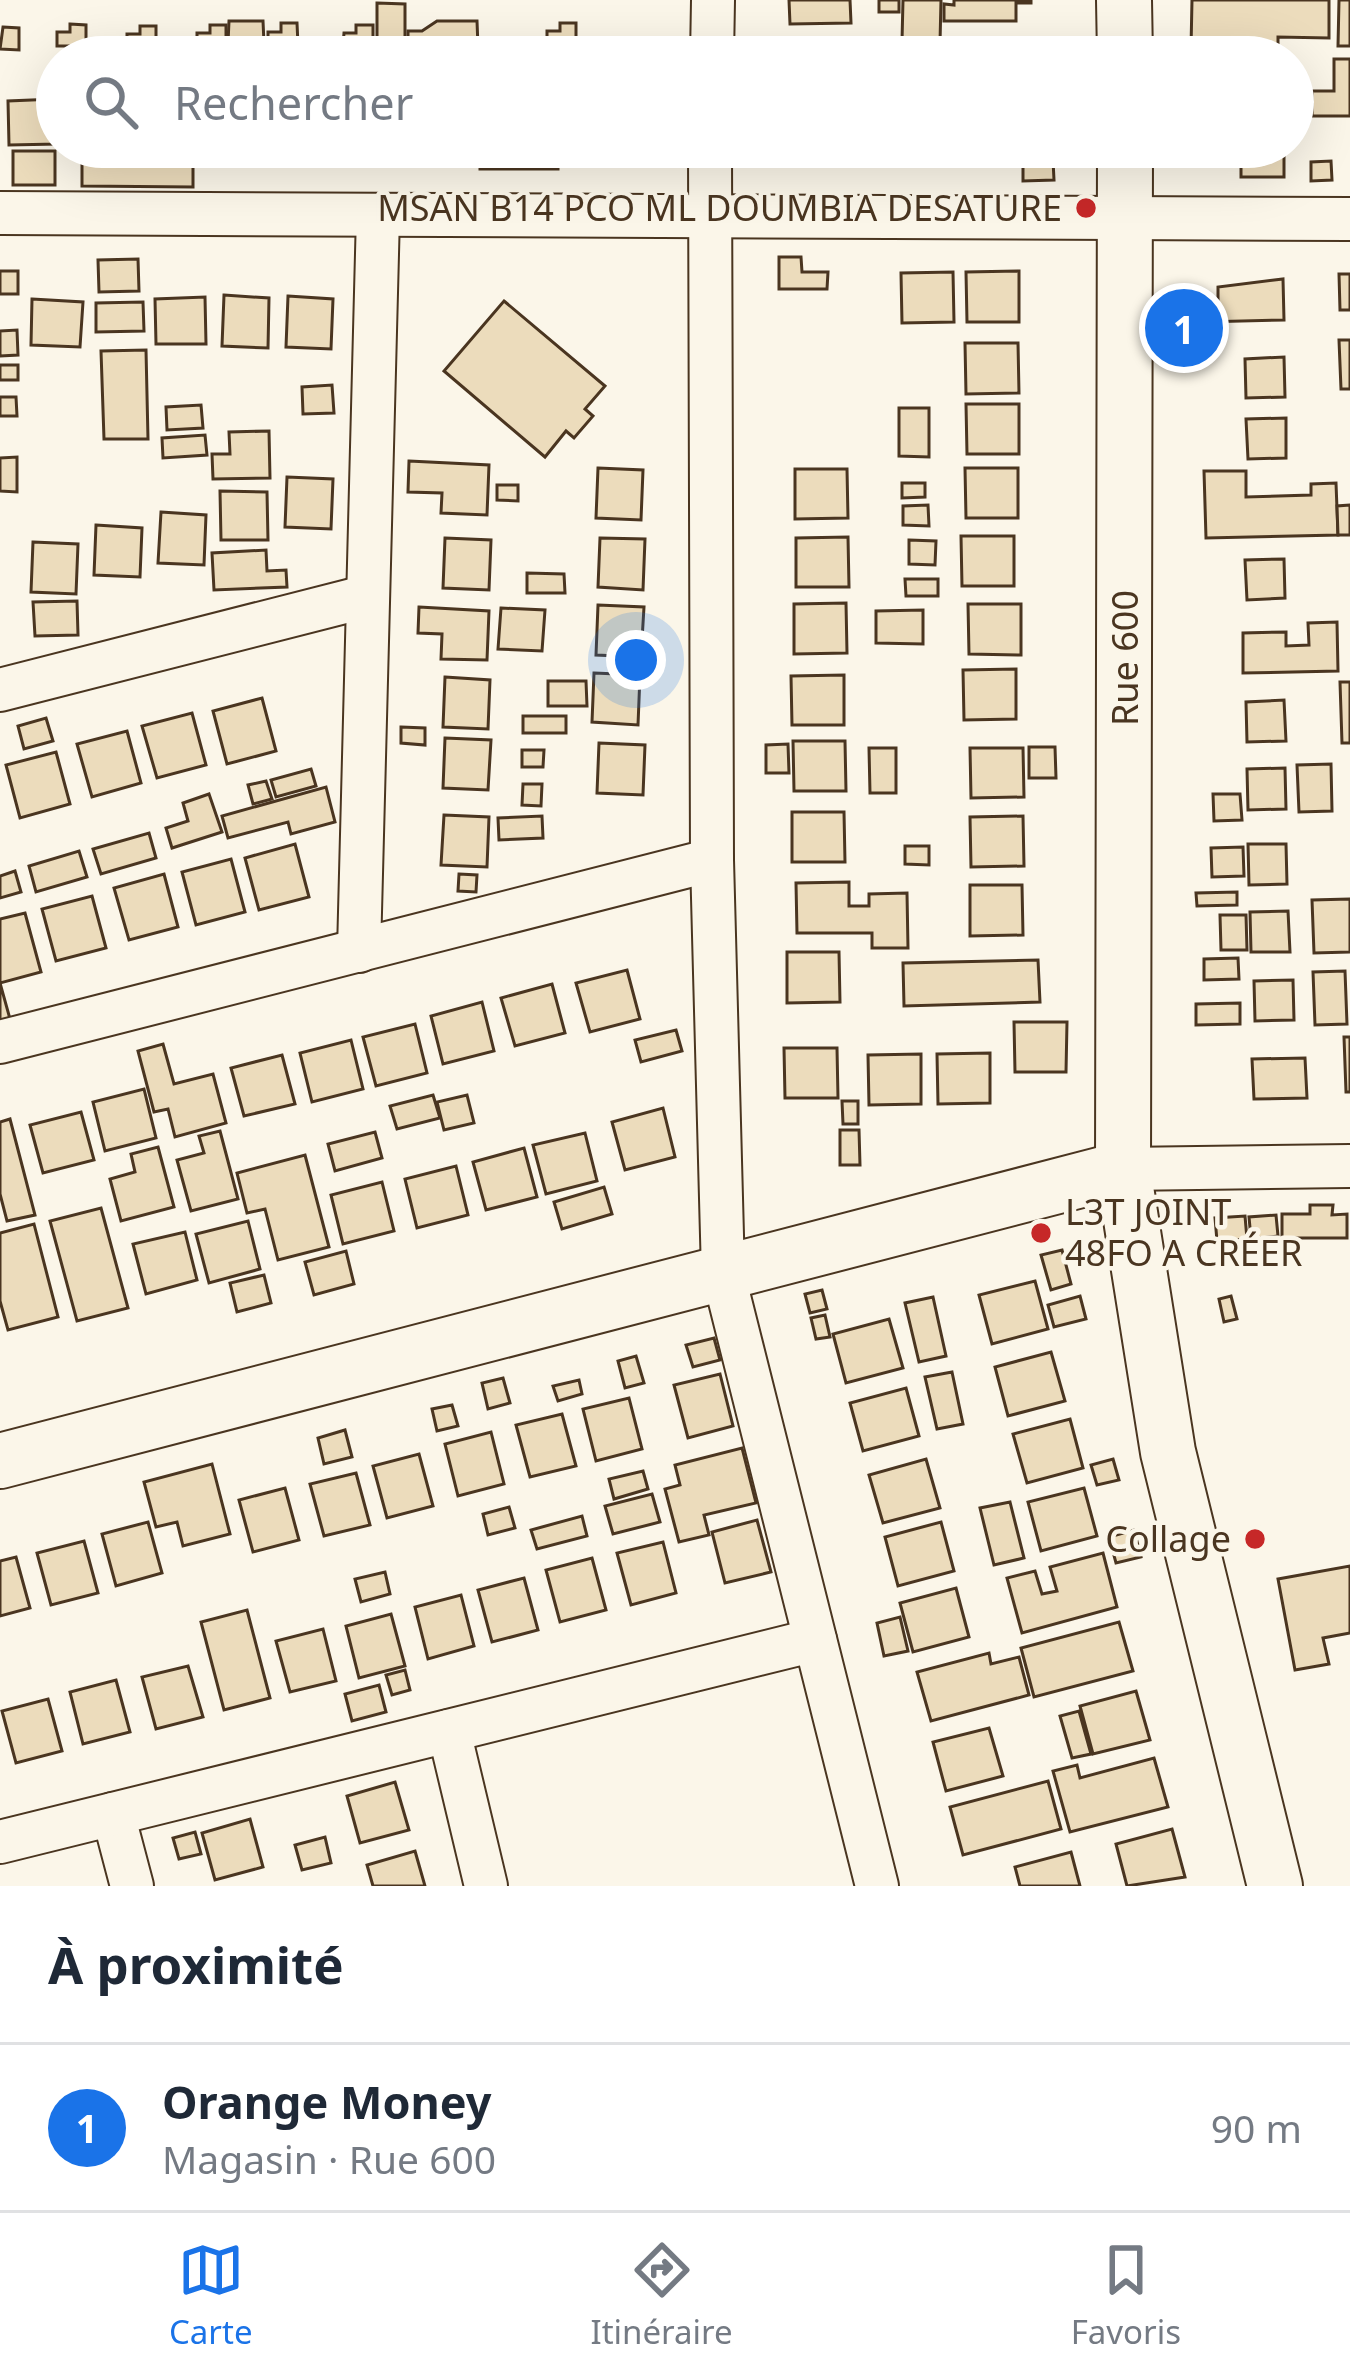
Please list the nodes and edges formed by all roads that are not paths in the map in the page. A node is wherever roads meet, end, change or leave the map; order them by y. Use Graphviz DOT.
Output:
graph roads {
  1 [pos="713,0"];
  2 [pos="1124,0"];
  3 [pos="712,36"];
  4 [pos="1125,36"];
  5 [pos="710,168"];
  6 [pos="1125,168"];
  7 [pos="0,213"];
  8 [pos="378,215"];
  9 [pos="709,216"];
  10 [pos="1126,218"];
  11 [pos="1350,219"];
  12 [pos="368,596"];
  13 [pos="0,690"];
  14 [pos="712,860"];
  15 [pos="359,950"];
  16 [pos="0,1042"];
  17 [pos="1350,1166"];
  18 [pos="1124,1168"];
  19 [pos="723,1273"];
  20 [pos="0,1461"];
  21 [pos="815,1640"];
  22 [pos="449,1731"];
  23 [pos="113,1814"];
  24 [pos="0,1843"];
  25 [pos="132,1886"];
  26 [pos="486,1886"];
  27 [pos="877,1886"];
  28 [pos="1276,1886"];
  1 -- 3 [label="street"];
  2 -- 4 [label="street"];
  5 -- 9 [label="street"];
  6 -- 10 [label="street, Rue 600"];
  7 -- 8 [label="street"];
  8 -- 9 [label="street"];
  8 -- 12 [label="street"];
  9 -- 10 [label="street"];
  9 -- 14 [label="street"];
  10 -- 11 [label="street"];
  10 -- 18 [label="street, Rue 600"];
  12 -- 13 [label="street"];
  12 -- 15 [label="street"];
  14 -- 15 [label="street"];
  14 -- 19 [label="street"];
  15 -- 16 [label="street"];
  17 -- 18 [label="street"];
  18 -- 19 [label="street"];
  18 -- 28 [label="street, Rue 600"];
  19 -- 20 [label="street"];
  19 -- 21 [label="street"];
  21 -- 22 [label="street"];
  21 -- 27 [label="street"];
  22 -- 23 [label="street"];
  22 -- 26 [label="street"];
  23 -- 24 [label="street"];
  23 -- 25 [label="street"];
}
